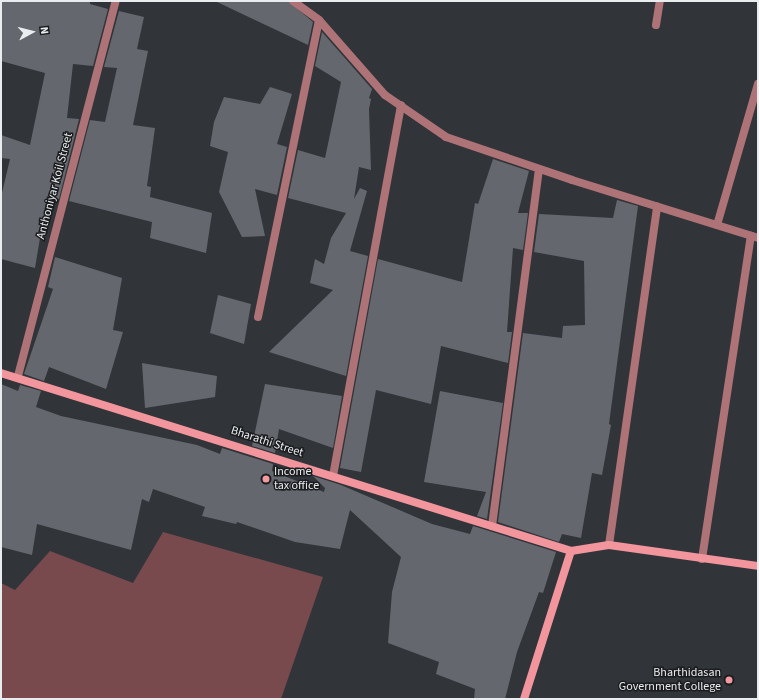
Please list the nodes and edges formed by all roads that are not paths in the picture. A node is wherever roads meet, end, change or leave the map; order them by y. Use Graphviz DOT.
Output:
graph roads {
  1 [pos="116,1"];
  2 [pos="293,1"];
  3 [pos="660,1"];
  4 [pos="319,20"];
  5 [pos="656,25"];
  6 [pos="758,84"];
  7 [pos="401,106"];
  8 [pos="539,168"];
  9 [pos="657,206"];
  10 [pos="717,225"];
  11 [pos="754,237"];
  12 [pos="258,317"];
  13 [pos="1,373"];
  14 [pos="18,376"];
  15 [pos="332,476"];
  16 [pos="492,526"];
  17 [pos="609,546"];
  18 [pos="570,551"];
  19 [pos="702,559"];
  20 [pos="758,566"];
  21 [pos="524,699"];
  1 -- 14 [label="street, Anthoniyar Koil Street"];
  2 -- 4 [label="street"];
  3 -- 5 [label="street"];
  4 -- 7 [label="street"];
  4 -- 12 [label="street"];
  6 -- 10 [label="street"];
  7 -- 8 [label="street"];
  7 -- 15 [label="street"];
  8 -- 9 [label="street"];
  8 -- 16 [label="street"];
  9 -- 10 [label="street"];
  9 -- 17 [label="street"];
  10 -- 11 [label="street"];
  11 -- 19 [label="street"];
  13 -- 14 [label="street, Bharathi Street"];
  14 -- 15 [label="street, Bharathi Street"];
  15 -- 16 [label="street, Bharathi Street"];
  16 -- 18 [label="street, Bharathi Street"];
  17 -- 18 [label="street"];
  17 -- 19 [label="street"];
  18 -- 21 [label="street"];
  19 -- 20 [label="street"];
}
